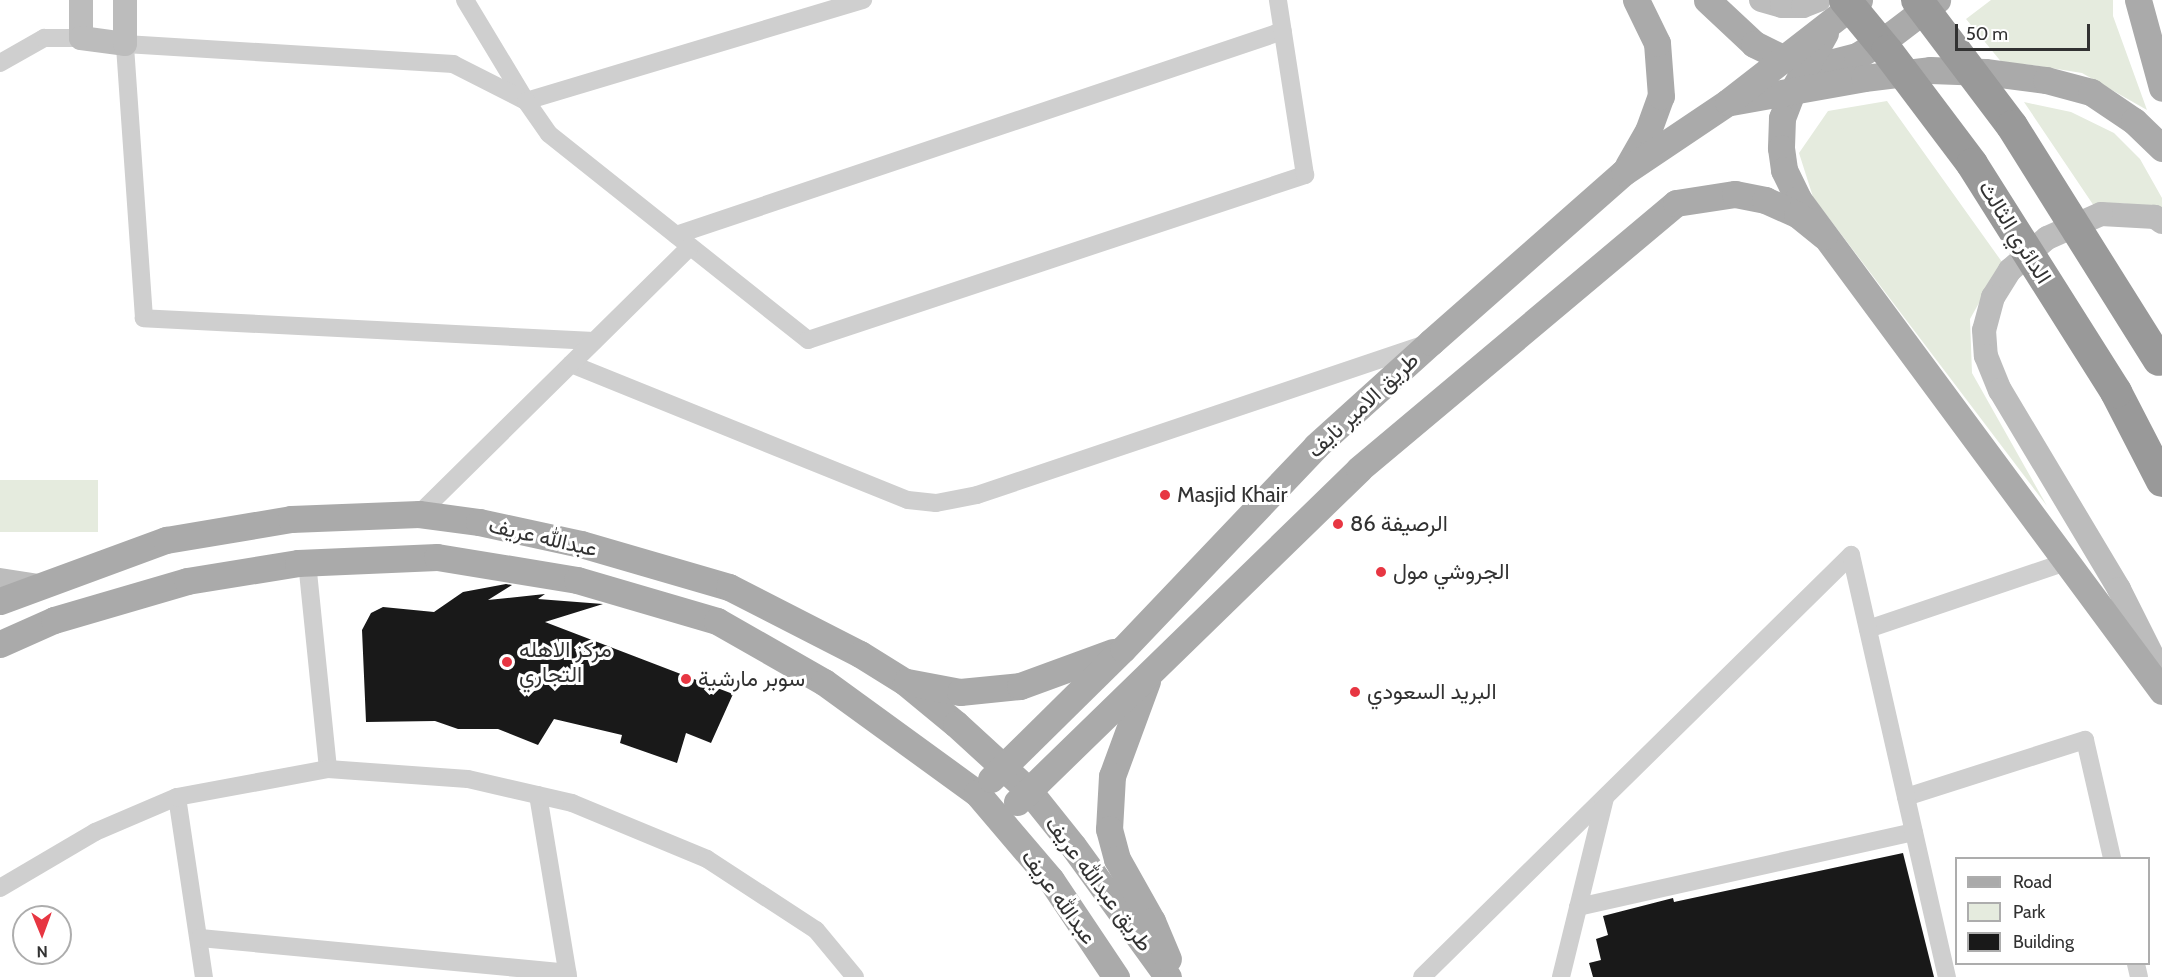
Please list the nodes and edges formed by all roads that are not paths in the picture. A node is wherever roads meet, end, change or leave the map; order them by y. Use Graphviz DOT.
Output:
graph roads {
  1 [pos="81,0"];
  2 [pos="125,0"];
  3 [pos="465,0"];
  4 [pos="863,0"];
  5 [pos="1278,0"];
  6 [pos="1636,0"];
  7 [pos="1707,0"];
  8 [pos="1761,0"];
  9 [pos="1859,0"];
  10 [pos="1917,0"];
  11 [pos="1937,0"];
  12 [pos="2139,0"];
  13 [pos="1832,6"];
  14 [pos="1283,31"];
  15 [pos="81,38"];
  16 [pos="125,44"];
  17 [pos="1797,61"];
  18 [pos="0,63"];
  19 [pos="2162,88"];
  20 [pos="1792,92"];
  21 [pos="526,101"];
  22 [pos="1728,102"];
  23 [pos="2162,147"];
  24 [pos="1624,172"];
  25 [pos="2162,222"];
  26 [pos="1824,236"];
  27 [pos="683,241"];
  28 [pos="594,341"];
  29 [pos="1431,342"];
  30 [pos="2161,363"];
  31 [pos="571,364"];
  32 [pos="2162,481"];
  33 [pos="419,514"];
  34 [pos="307,562"];
  35 [pos="2066,562"];
  36 [pos="0,580"];
  37 [pos="36,586"];
  38 [pos="0,601"];
  39 [pos="1868,629"];
  40 [pos="0,644"];
  41 [pos="1123,649"];
  42 [pos="1153,669"];
  43 [pos="2162,675"];
  44 [pos="905,682"];
  45 [pos="2162,691"];
  46 [pos="1004,768"];
  47 [pos="328,769"];
  48 [pos="1029,791"];
  49 [pos="977,793"];
  50 [pos="538,795"];
  51 [pos="177,797"];
  52 [pos="1605,797"];
  53 [pos="1906,797"];
  54 [pos="1001,818"];
  55 [pos="1914,832"];
  56 [pos="2112,857"];
  57 [pos="0,888"];
  58 [pos="1578,907"];
  59 [pos="200,939"];
  60 [pos="567,975"];
  61 [pos="204,977"];
  62 [pos="855,977"];
  63 [pos="1116,977"];
  64 [pos="1168,977"];
  65 [pos="1175,977"];
  66 [pos="1422,977"];
  67 [pos="1561,977"];
  68 [pos="1947,977"];
  1 -- 15 [label="street"];
  2 -- 16 [label="street"];
  3 -- 21 [label="street"];
  4 -- 21 [label="street"];
  5 -- 14 [label="street"];
  6 -- 24 [label="main road"];
  7 -- 17 [label="main road"];
  8 -- 13 [label="street"];
  9 -- 13 [label="main road"];
  10 -- 30 [label="highway, bridge"];
  11 -- 17 [label="main road"];
  12 -- 19 [label="main road"];
  13 -- 17 [label="main road"];
  13 -- 32 [label="highway, الدائري الثالث, bridge"];
  14 -- 27 [label="street"];
  14 -- 27 [label="street"];
  15 -- 16 [label="street"];
  15 -- 18 [label="street"];
  16 -- 21 [label="street"];
  16 -- 28 [label="street"];
  17 -- 20 [label="main road"];
  17 -- 22 [label="main road, طريق الامير نايف"];
  20 -- 22 [label="main road"];
  20 -- 23 [label="main road"];
  20 -- 26 [label="main road"];
  21 -- 27 [label="street"];
  22 -- 24 [label="main road, طريق الامير نايف"];
  24 -- 29 [label="main road, طريق الامير نايف"];
  25 -- 43 [label="street"];
  26 -- 35 [label="main road"];
  26 -- 42 [label="main road, طريق الامير نايف"];
  27 -- 28 [label="street"];
  28 -- 31 [label="street"];
  29 -- 31 [label="street"];
  29 -- 41 [label="main road, طريق الامير نايف"];
  31 -- 33 [label="street"];
  33 -- 37 [label="main road, عبدالله عريف"];
  33 -- 44 [label="main road, عبدالله عريف"];
  34 -- 40 [label="main road, عبدالله عريف"];
  34 -- 47 [label="street"];
  34 -- 49 [label="main road, عبدالله عريف"];
  35 -- 39 [label="street"];
  35 -- 45 [label="main road"];
  36 -- 37 [label="street"];
  37 -- 38 [label="main road, عبدالله عريف"];
  39 -- 52 [label="street"];
  39 -- 53 [label="street"];
  41 -- 44 [label="main road"];
  41 -- 46 [label="main road, طريق الامير نايف"];
  42 -- 48 [label="main road, طريق الامير نايف"];
  42 -- 65 [label="main road"];
  44 -- 46 [label="main road, عبدالله عريف"];
  46 -- 48 [label="main road, عبدالله عريف"];
  46 -- 49 [label="main road, طريق الامير نايف"];
  47 -- 50 [label="street"];
  47 -- 51 [label="street"];
  48 -- 54 [label="main road, طريق الامير نايف"];
  48 -- 64 [label="main road, طريق عبدالله عريف"];
  49 -- 54 [label="main road"];
  50 -- 60 [label="street"];
  50 -- 62 [label="street"];
  51 -- 57 [label="street"];
  51 -- 59 [label="street"];
  52 -- 58 [label="street"];
  52 -- 66 [label="street"];
  53 -- 55 [label="street"];
  53 -- 56 [label="street"];
  54 -- 63 [label="main road, عبدالله عريف"];
  55 -- 58 [label="street"];
  55 -- 68 [label="street"];
  58 -- 67 [label="street"];
  59 -- 60 [label="street"];
  59 -- 61 [label="street"];
}
